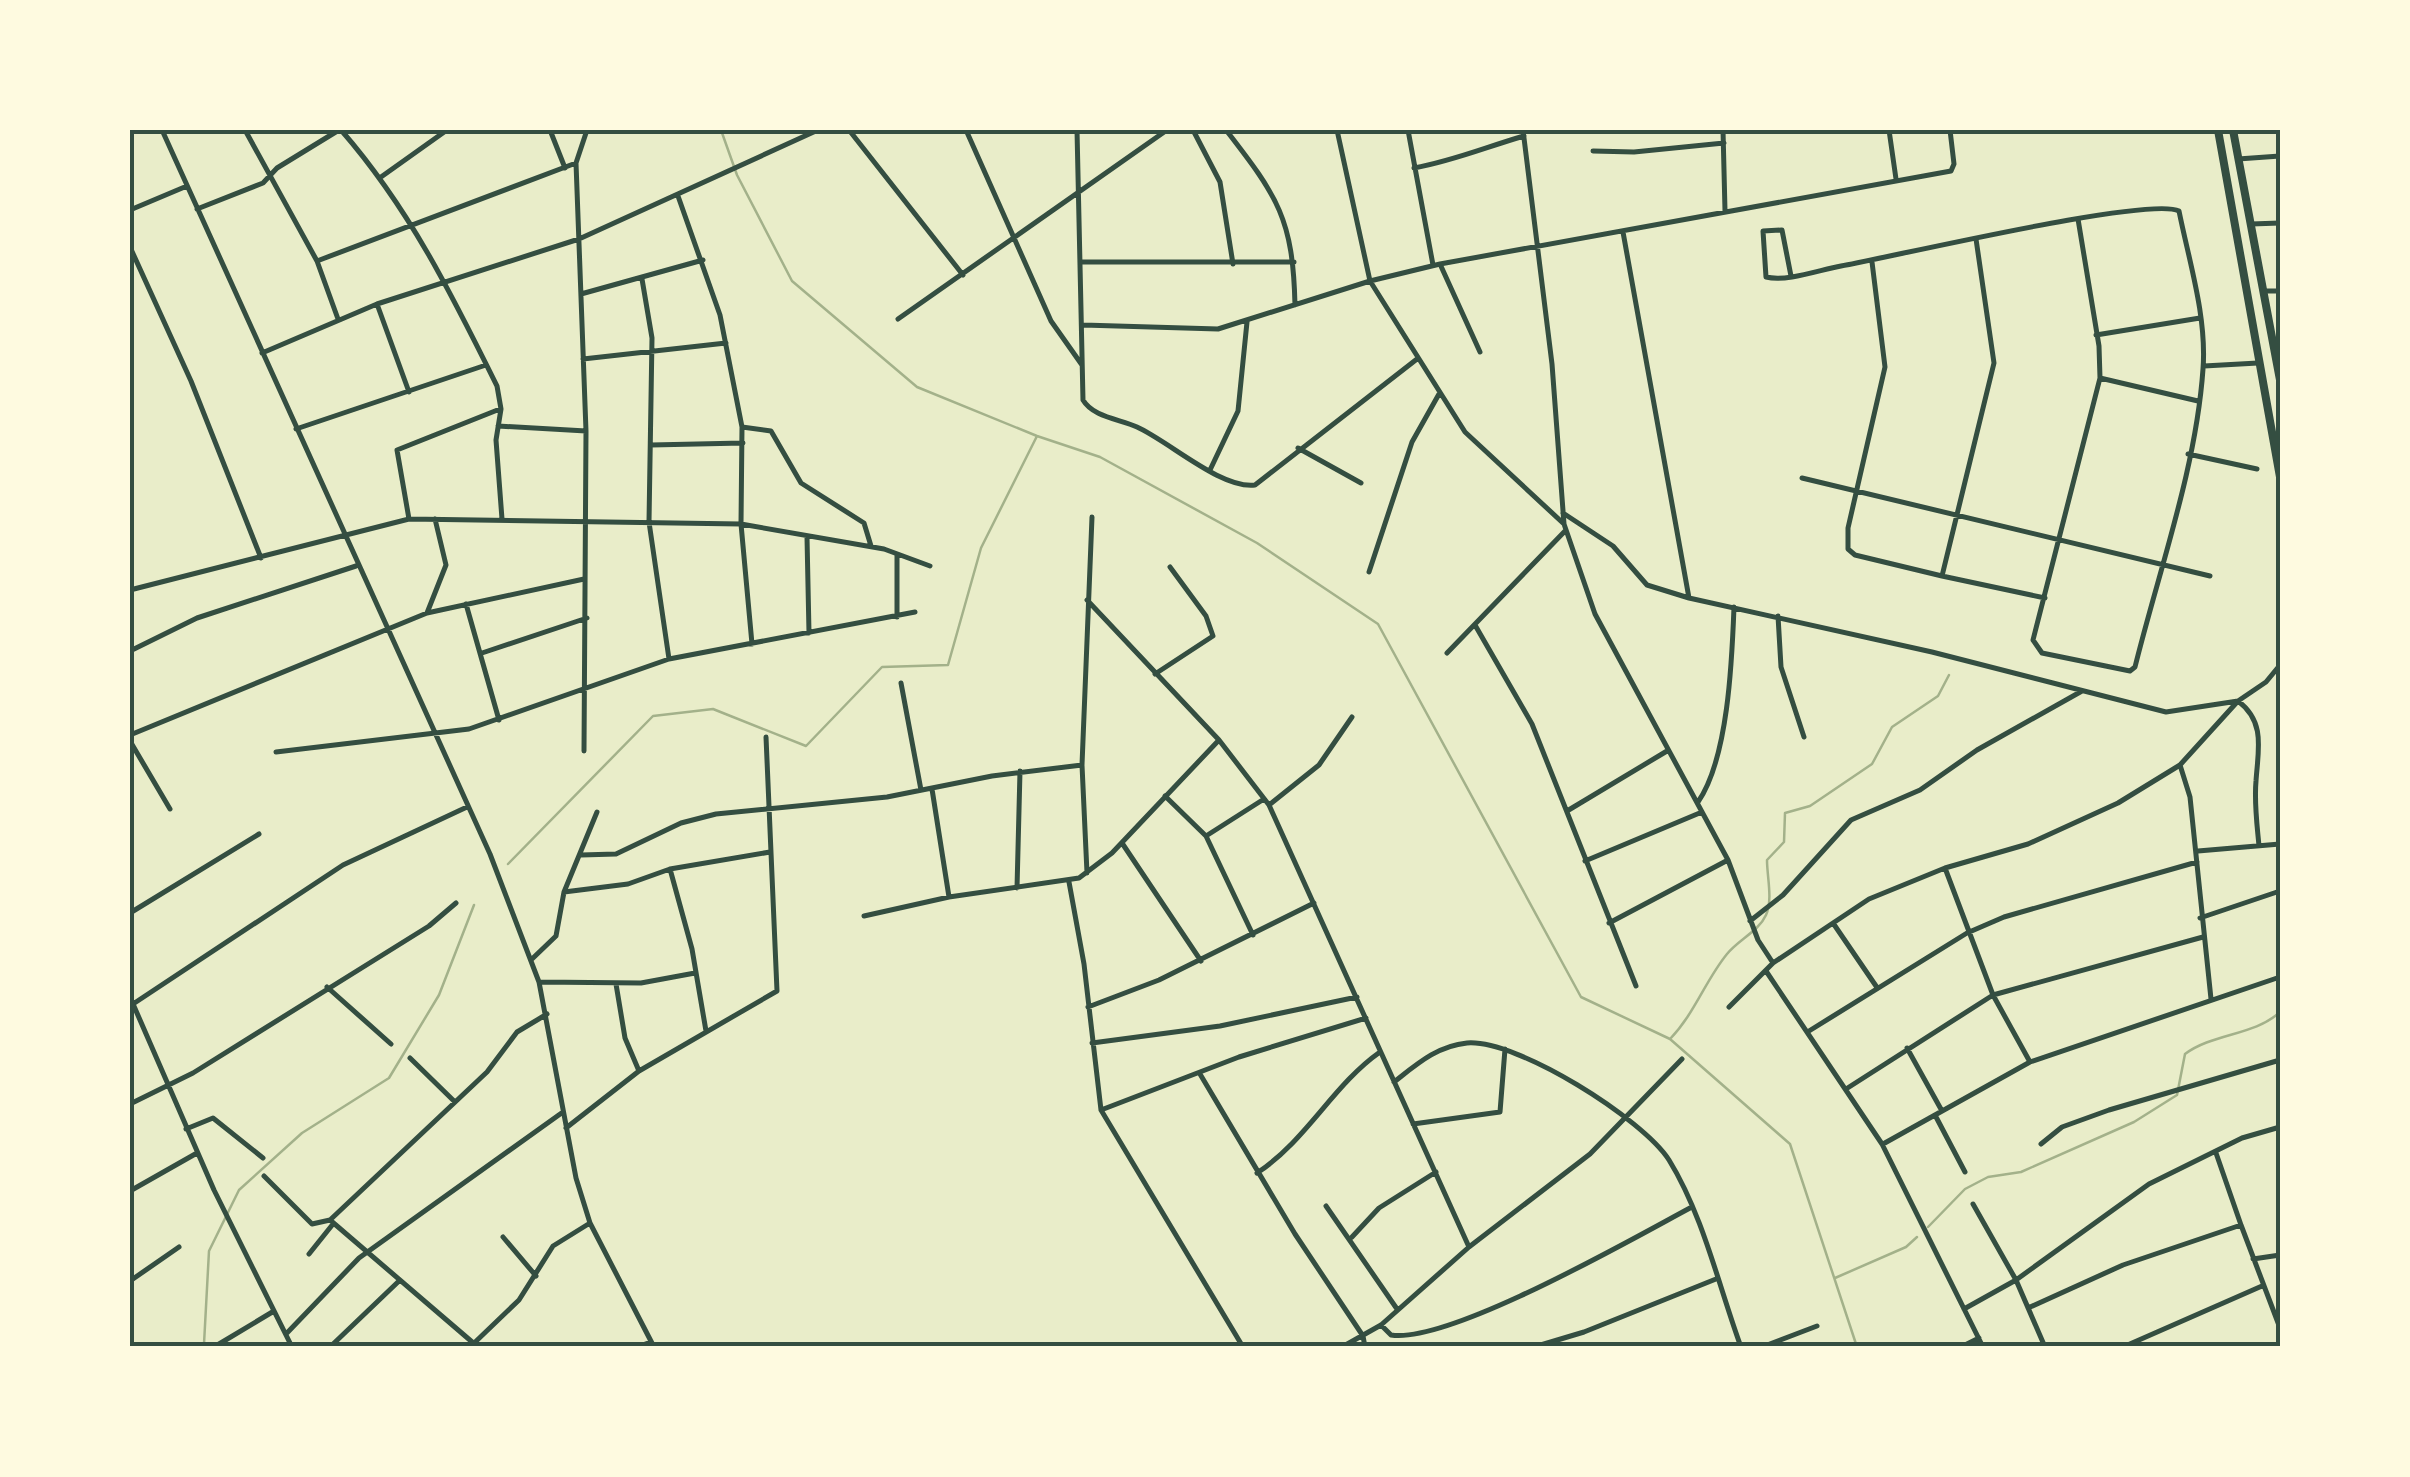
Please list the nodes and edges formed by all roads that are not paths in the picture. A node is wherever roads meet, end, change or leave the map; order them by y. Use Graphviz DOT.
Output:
graph roads {
  1 [pos="162,130"];
  2 [pos="246,130"];
  3 [pos="340,130"];
  4 [pos="447,130"];
  5 [pos="550,130"];
  6 [pos="587,130"];
  7 [pos="818,130"];
  8 [pos="848,130"];
  9 [pos="966,130"];
  10 [pos="1077,130"];
  11 [pos="1167,130"];
  12 [pos="1193,130"];
  13 [pos="1226,130"];
  14 [pos="1337,130"];
  15 [pos="1408,130"];
  16 [pos="1723,130"];
  17 [pos="1889,130"];
  18 [pos="1950,130"];
  19 [pos="2218,130"];
  20 [pos="2233,130"];
  21 [pos="1524,133"];
  22 [pos="1724,143"];
  23 [pos="1592,150"];
  24 [pos="2280,156"];
  25 [pos="2238,159"];
  26 [pos="576,163"];
  27 [pos="564,168"];
  28 [pos="1414,168"];
  29 [pos="381,176"];
  30 [pos="269,179"];
  31 [pos="1896,179"];
  32 [pos="188,186"];
  33 [pos="1081,192"];
  34 [pos="678,196"];
  35 [pos="198,209"];
  36 [pos="130,210"];
  37 [pos="1725,211"];
  38 [pos="2078,220"];
  39 [pos="2280,223"];
  40 [pos="2251,224"];
  41 [pos="413,226"];
  42 [pos="1623,232"];
  43 [pos="579,239"];
  44 [pos="1011,239"];
  45 [pos="1976,239"];
  46 [pos="1539,244"];
  47 [pos="130,247"];
  48 [pos="704,260"];
  49 [pos="1872,260"];
  50 [pos="317,261"];
  51 [pos="1082,262"];
  52 [pos="1294,262"];
  53 [pos="1234,264"];
  54 [pos="1437,265"];
  55 [pos="963,275"];
  56 [pos="1791,276"];
  57 [pos="446,280"];
  58 [pos="642,280"];
  59 [pos="1370,281"];
  60 [pos="2263,291"];
  61 [pos="2280,291"];
  62 [pos="581,294"];
  63 [pos="377,304"];
  64 [pos="1295,306"];
  65 [pos="2200,318"];
  66 [pos="898,319"];
  67 [pos="338,320"];
  68 [pos="1247,322"];
  69 [pos="1083,325"];
  70 [pos="2096,335"];
  71 [pos="726,343"];
  72 [pos="652,352"];
  73 [pos="1480,352"];
  74 [pos="262,353"];
  75 [pos="583,359"];
  76 [pos="2278,359"];
  77 [pos="1417,360"];
  78 [pos="2261,363"];
  79 [pos="486,365"];
  80 [pos="1082,365"];
  81 [pos="2204,366"];
  82 [pos="2100,378"];
  83 [pos="2280,380"];
  84 [pos="409,392"];
  85 [pos="1439,394"];
  86 [pos="2198,401"];
  87 [pos="501,408"];
  88 [pos="498,426"];
  89 [pos="742,428"];
  90 [pos="296,429"];
  91 [pos="586,431"];
  92 [pos="744,443"];
  93 [pos="651,446"];
  94 [pos="1298,448"];
  95 [pos="2188,454"];
  96 [pos="2257,469"];
  97 [pos="1210,470"];
  98 [pos="2280,477"];
  99 [pos="1802,478"];
  100 [pos="1362,483"];
  101 [pos="1857,490"];
  102 [pos="1958,512"];
  103 [pos="1564,513"];
  104 [pos="502,518"];
  105 [pos="1092,518"];
  106 [pos="409,519"];
  107 [pos="435,519"];
  108 [pos="586,521"];
  109 [pos="648,522"];
  110 [pos="742,524"];
  111 [pos="1565,527"];
  112 [pos="344,536"];
  113 [pos="807,537"];
  114 [pos="2060,538"];
  115 [pos="871,546"];
  116 [pos="897,554"];
  117 [pos="261,558"];
  118 [pos="357,566"];
  119 [pos="930,566"];
  120 [pos="2160,566"];
  121 [pos="1170,567"];
  122 [pos="1369,572"];
  123 [pos="1942,576"];
  124 [pos="2210,576"];
  125 [pos="586,579"];
  126 [pos="130,590"];
  127 [pos="1688,598"];
  128 [pos="2045,598"];
  129 [pos="1087,600"];
  130 [pos="466,604"];
  131 [pos="1734,607"];
  132 [pos="915,612"];
  133 [pos="427,613"];
  134 [pos="1778,616"];
  135 [pos="897,617"];
  136 [pos="587,618"];
  137 [pos="1476,625"];
  138 [pos="384,628"];
  139 [pos="809,633"];
  140 [pos="752,644"];
  141 [pos="130,652"];
  142 [pos="482,653"];
  143 [pos="1447,653"];
  144 [pos="669,659"];
  145 [pos="2280,665"];
  146 [pos="1154,674"];
  147 [pos="901,683"];
  148 [pos="586,687"];
  149 [pos="2084,689"];
  150 [pos="2238,701"];
  151 [pos="1352,716"];
  152 [pos="499,720"];
  153 [pos="435,736"];
  154 [pos="766,737"];
  155 [pos="1804,737"];
  156 [pos="130,738"];
  157 [pos="1219,740"];
  158 [pos="584,750"];
  159 [pos="1667,751"];
  160 [pos="276,752"];
  161 [pos="1082,765"];
  162 [pos="2180,765"];
  163 [pos="1020,772"];
  164 [pos="932,789"];
  165 [pos="921,790"];
  166 [pos="1164,795"];
  167 [pos="1267,802"];
  168 [pos="1698,802"];
  169 [pos="467,806"];
  170 [pos="771,808"];
  171 [pos="170,809"];
  172 [pos="1567,811"];
  173 [pos="597,812"];
  174 [pos="1704,812"];
  175 [pos="259,834"];
  176 [pos="1206,836"];
  177 [pos="1122,842"];
  178 [pos="2280,844"];
  179 [pos="2259,846"];
  180 [pos="2197,851"];
  181 [pos="770,852"];
  182 [pos="581,855"];
  183 [pos="1728,860"];
  184 [pos="1585,861"];
  185 [pos="2196,862"];
  186 [pos="1946,868"];
  187 [pos="670,869"];
  188 [pos="1087,873"];
  189 [pos="1069,882"];
  190 [pos="1017,888"];
  191 [pos="2280,891"];
  192 [pos="564,892"];
  193 [pos="949,897"];
  194 [pos="456,903"];
  195 [pos="1314,903"];
  196 [pos="130,913"];
  197 [pos="864,916"];
  198 [pos="2200,918"];
  199 [pos="1750,922"];
  200 [pos="1609,923"];
  201 [pos="1832,923"];
  202 [pos="1967,933"];
  203 [pos="1253,935"];
  204 [pos="2203,938"];
  205 [pos="532,958"];
  206 [pos="1201,961"];
  207 [pos="1772,964"];
  208 [pos="1766,971"];
  209 [pos="696,972"];
  210 [pos="2280,978"];
  211 [pos="539,982"];
  212 [pos="616,984"];
  213 [pos="1636,986"];
  214 [pos="1876,986"];
  215 [pos="327,987"];
  216 [pos="1993,995"];
  217 [pos="1357,996"];
  218 [pos="2211,1000"];
  219 [pos="131,1001"];
  220 [pos="1088,1007"];
  221 [pos="1729,1007"];
  222 [pos="546,1014"];
  223 [pos="1366,1018"];
  224 [pos="1809,1030"];
  225 [pos="706,1031"];
  226 [pos="1092,1042"];
  227 [pos="391,1044"];
  228 [pos="1505,1048"];
  229 [pos="1907,1048"];
  230 [pos="1380,1052"];
  231 [pos="410,1058"];
  232 [pos="1682,1060"];
  233 [pos="2280,1060"];
  234 [pos="2030,1062"];
  235 [pos="639,1070"];
  236 [pos="1200,1074"];
  237 [pos="1394,1082"];
  238 [pos="167,1086"];
  239 [pos="1846,1089"];
  240 [pos="455,1102"];
  241 [pos="130,1104"];
  242 [pos="1101,1110"];
  243 [pos="564,1112"];
  244 [pos="1939,1113"];
  245 [pos="1628,1118"];
  246 [pos="1413,1124"];
  247 [pos="2280,1126"];
  248 [pos="566,1128"];
  249 [pos="186,1129"];
  250 [pos="1882,1144"];
  251 [pos="2041,1144"];
  252 [pos="197,1152"];
  253 [pos="2215,1152"];
  254 [pos="263,1158"];
  255 [pos="1436,1172"];
  256 [pos="1964,1172"];
  257 [pos="1258,1173"];
  258 [pos="264,1176"];
  259 [pos="130,1191"];
  260 [pos="1974,1204"];
  261 [pos="1326,1206"];
  262 [pos="1690,1208"];
  263 [pos="332,1222"];
  264 [pos="590,1223"];
  265 [pos="2241,1225"];
  266 [pos="504,1237"];
  267 [pos="1352,1238"];
  268 [pos="1470,1246"];
  269 [pos="179,1247"];
  270 [pos="309,1254"];
  271 [pos="369,1254"];
  272 [pos="2280,1254"];
  273 [pos="2253,1259"];
  274 [pos="536,1276"];
  275 [pos="1716,1279"];
  276 [pos="2016,1280"];
  277 [pos="130,1281"];
  278 [pos="400,1281"];
  279 [pos="2262,1286"];
  280 [pos="2028,1308"];
  281 [pos="1398,1309"];
  282 [pos="1963,1310"];
  283 [pos="274,1311"];
  284 [pos="1381,1326"];
  285 [pos="1816,1326"];
  286 [pos="2280,1328"];
  287 [pos="286,1334"];
  288 [pos="1363,1336"];
  289 [pos="1979,1338"];
  290 [pos="652,1344"];
  291 [pos="1551,1345"];
  292 [pos="474,1346"];
  293 [pos="214,1347"];
  294 [pos="292,1347"];
  295 [pos="330,1347"];
  296 [pos="637,1347"];
  297 [pos="1243,1347"];
  298 [pos="1342,1347"];
  299 [pos="1365,1347"];
  300 [pos="1534,1347"];
  301 [pos="1741,1347"];
  302 [pos="1762,1347"];
  303 [pos="1960,1347"];
  304 [pos="1983,1347"];
  305 [pos="2045,1347"];
  306 [pos="2123,1347"];
  1 -- 32 [label="street"];
  2 -- 30 [label="street"];
  3 -- 29 [label="street"];
  3 -- 30 [label="street"];
  4 -- 29 [label="street"];
  5 -- 27 [label="street"];
  6 -- 26 [label="street"];
  7 -- 34 [label="street"];
  8 -- 55 [label="street"];
  9 -- 44 [label="street"];
  10 -- 33 [label="street"];
  11 -- 33 [label="street"];
  12 -- 53 [label="street"];
  13 -- 52 [label="street"];
  14 -- 59 [label="street"];
  15 -- 28 [label="street"];
  16 -- 22 [label="street"];
  17 -- 31 [label="street"];
  18 -- 31 [label="street"];
  19 -- 78 [label="highway"];
  20 -- 25 [label="highway"];
  21 -- 28 [label="street"];
  21 -- 46 [label="street"];
  22 -- 23 [label="street"];
  22 -- 37 [label="street"];
  24 -- 25 [label="street"];
  25 -- 40 [label="highway"];
  26 -- 27 [label="street"];
  26 -- 43 [label="street"];
  27 -- 41 [label="street"];
  28 -- 54 [label="street"];
  29 -- 41 [label="street"];
  30 -- 35 [label="street"];
  30 -- 50 [label="street"];
  31 -- 37 [label="street"];
  32 -- 35 [label="street"];
  32 -- 36 [label="street"];
  33 -- 44 [label="street"];
  33 -- 51 [label="street"];
  34 -- 43 [label="street"];
  34 -- 48 [label="street"];
  35 -- 74 [label="street"];
  37 -- 42 [label="street"];
  38 -- 45 [label="street"];
  38 -- 65 [label="street"];
  38 -- 70 [label="street"];
  39 -- 40 [label="street"];
  40 -- 60 [label="highway"];
  41 -- 50 [label="street"];
  41 -- 57 [label="street"];
  42 -- 46 [label="street"];
  42 -- 127 [label="street"];
  43 -- 57 [label="street"];
  43 -- 62 [label="street"];
  44 -- 55 [label="street"];
  44 -- 80 [label="street"];
  45 -- 49 [label="street"];
  45 -- 102 [label="street"];
  46 -- 54 [label="street"];
  46 -- 103 [label="street"];
  47 -- 117 [label="street"];
  48 -- 58 [label="street"];
  48 -- 71 [label="street"];
  49 -- 56 [label="street"];
  49 -- 101 [label="street"];
  50 -- 67 [label="street"];
  51 -- 53 [label="street"];
  51 -- 69 [label="street"];
  52 -- 53 [label="street"];
  52 -- 64 [label="street"];
  54 -- 59 [label="street"];
  54 -- 73 [label="street"];
  55 -- 66 [label="street"];
  56 -- 56 [label="street"];
  57 -- 63 [label="street"];
  57 -- 79 [label="street"];
  58 -- 62 [label="street"];
  58 -- 72 [label="street"];
  59 -- 64 [label="street"];
  59 -- 77 [label="street"];
  60 -- 61 [label="street"];
  60 -- 76 [label="highway"];
  62 -- 75 [label="street"];
  63 -- 67 [label="street"];
  63 -- 84 [label="street"];
  64 -- 68 [label="street"];
  65 -- 70 [label="street"];
  65 -- 81 [label="street"];
  67 -- 74 [label="street"];
  68 -- 69 [label="street"];
  68 -- 97 [label="street"];
  69 -- 80 [label="street"];
  70 -- 82 [label="street"];
  71 -- 72 [label="street"];
  71 -- 89 [label="street"];
  72 -- 75 [label="street"];
  72 -- 93 [label="street"];
  74 -- 90 [label="street"];
  75 -- 91 [label="street"];
  76 -- 83 [label="highway"];
  77 -- 85 [label="street"];
  77 -- 94 [label="street"];
  78 -- 81 [label="street"];
  78 -- 98 [label="highway"];
  79 -- 84 [label="street"];
  79 -- 87 [label="street"];
  80 -- 97 [label="street"];
  81 -- 86 [label="street"];
  82 -- 86 [label="street"];
  82 -- 114 [label="street"];
  84 -- 90 [label="street"];
  85 -- 111 [label="street"];
  85 -- 122 [label="street"];
  86 -- 95 [label="street"];
  87 -- 88 [label="street"];
  87 -- 106 [label="street"];
  88 -- 91 [label="street"];
  88 -- 104 [label="street"];
  89 -- 92 [label="street"];
  89 -- 115 [label="street"];
  90 -- 112 [label="street"];
  91 -- 108 [label="street"];
  92 -- 93 [label="street"];
  92 -- 110 [label="street"];
  93 -- 109 [label="street"];
  94 -- 97 [label="street"];
  94 -- 100 [label="street"];
  95 -- 96 [label="street"];
  95 -- 120 [label="street"];
  99 -- 101 [label="street"];
  101 -- 102 [label="street"];
  101 -- 123 [label="street"];
  102 -- 114 [label="street"];
  102 -- 123 [label="street"];
  103 -- 111 [label="street"];
  103 -- 127 [label="street"];
  104 -- 107 [label="street"];
  104 -- 108 [label="street"];
  105 -- 129 [label="street"];
  106 -- 107 [label="street"];
  106 -- 112 [label="street"];
  107 -- 133 [label="street"];
  108 -- 109 [label="street"];
  108 -- 125 [label="street"];
  109 -- 110 [label="street"];
  109 -- 144 [label="street"];
  110 -- 113 [label="street"];
  110 -- 140 [label="street"];
  111 -- 137 [label="street"];
  111 -- 159 [label="street"];
  112 -- 117 [label="street"];
  112 -- 118 [label="street"];
  113 -- 115 [label="street"];
  113 -- 139 [label="street"];
  114 -- 120 [label="street"];
  114 -- 128 [label="street"];
  115 -- 116 [label="street"];
  116 -- 119 [label="street"];
  116 -- 135 [label="street"];
  117 -- 126 [label="street"];
  118 -- 138 [label="street"];
  118 -- 141 [label="street"];
  120 -- 124 [label="street"];
  120 -- 128 [label="street"];
  121 -- 146 [label="street"];
  123 -- 128 [label="street"];
  125 -- 130 [label="street"];
  125 -- 136 [label="street"];
  127 -- 131 [label="street"];
  129 -- 146 [label="street"];
  129 -- 161 [label="street"];
  130 -- 133 [label="street"];
  130 -- 142 [label="street"];
  131 -- 134 [label="street"];
  131 -- 168 [label="street"];
  132 -- 135 [label="street"];
  133 -- 138 [label="street"];
  134 -- 149 [label="street"];
  134 -- 155 [label="street"];
  135 -- 139 [label="street"];
  136 -- 142 [label="street"];
  136 -- 148 [label="street"];
  137 -- 143 [label="street"];
  137 -- 172 [label="street"];
  138 -- 153 [label="street"];
  138 -- 156 [label="street"];
  139 -- 140 [label="street"];
  140 -- 144 [label="street"];
  142 -- 152 [label="street"];
  144 -- 148 [label="street"];
  145 -- 150 [label="street"];
  146 -- 157 [label="street"];
  147 -- 165 [label="street"];
  148 -- 152 [label="street"];
  148 -- 158 [label="street"];
  149 -- 150 [label="street"];
  149 -- 199 [label="street"];
  150 -- 162 [label="street"];
  150 -- 179 [label="street"];
  151 -- 167 [label="street"];
  152 -- 153 [label="street"];
  153 -- 160 [label="street"];
  153 -- 169 [label="street"];
  154 -- 170 [label="street"];
  156 -- 171 [label="street"];
  157 -- 166 [label="street"];
  157 -- 167 [label="street"];
  159 -- 168 [label="street"];
  159 -- 172 [label="street"];
  161 -- 163 [label="street"];
  161 -- 188 [label="street"];
  162 -- 180 [label="street"];
  162 -- 186 [label="street"];
  163 -- 164 [label="street"];
  163 -- 190 [label="street"];
  164 -- 165 [label="street"];
  164 -- 193 [label="street"];
  165 -- 170 [label="street"];
  166 -- 176 [label="street"];
  166 -- 177 [label="street"];
  167 -- 176 [label="street"];
  167 -- 195 [label="street"];
  168 -- 174 [label="street"];
  169 -- 205 [label="street"];
  169 -- 219 [label="street"];
  170 -- 181 [label="street"];
  170 -- 182 [label="street"];
  172 -- 184 [label="street"];
  173 -- 182 [label="street"];
  174 -- 183 [label="street"];
  174 -- 184 [label="street"];
  175 -- 196 [label="street"];
  176 -- 203 [label="street"];
  177 -- 188 [label="street"];
  177 -- 206 [label="street"];
  178 -- 179 [label="street"];
  179 -- 180 [label="street"];
  180 -- 185 [label="street"];
  181 -- 187 [label="street"];
  181 -- 225 [label="street"];
  182 -- 192 [label="street"];
  183 -- 199 [label="street"];
  183 -- 200 [label="street"];
  184 -- 200 [label="street"];
  185 -- 198 [label="street"];
  185 -- 202 [label="street"];
  186 -- 201 [label="street"];
  186 -- 202 [label="street"];
  187 -- 192 [label="street"];
  187 -- 209 [label="street"];
  188 -- 189 [label="street"];
  189 -- 190 [label="street"];
  189 -- 220 [label="street"];
  190 -- 193 [label="street"];
  191 -- 198 [label="street"];
  192 -- 205 [label="street"];
  193 -- 197 [label="street"];
  194 -- 215 [label="street"];
  195 -- 203 [label="street"];
  195 -- 217 [label="street"];
  198 -- 204 [label="street"];
  199 -- 207 [label="street"];
  200 -- 213 [label="street"];
  201 -- 207 [label="street"];
  201 -- 214 [label="street"];
  202 -- 214 [label="street"];
  202 -- 216 [label="street"];
  203 -- 206 [label="street"];
  204 -- 216 [label="street"];
  204 -- 218 [label="street"];
  205 -- 211 [label="street"];
  206 -- 220 [label="street"];
  207 -- 208 [label="street"];
  208 -- 221 [label="street"];
  208 -- 224 [label="street"];
  209 -- 212 [label="street"];
  209 -- 225 [label="street"];
  210 -- 218 [label="street"];
  211 -- 212 [label="street"];
  211 -- 222 [label="street"];
  212 -- 235 [label="street"];
  214 -- 224 [label="street"];
  215 -- 227 [label="street"];
  215 -- 238 [label="street"];
  216 -- 229 [label="street"];
  216 -- 234 [label="street"];
  217 -- 223 [label="street"];
  217 -- 226 [label="street"];
  218 -- 234 [label="street"];
  219 -- 238 [label="street"];
  220 -- 226 [label="street"];
  222 -- 240 [label="street"];
  222 -- 243 [label="street"];
  223 -- 230 [label="street"];
  223 -- 236 [label="street"];
  224 -- 239 [label="street"];
  225 -- 235 [label="street"];
  226 -- 242 [label="street"];
  228 -- 237 [label="street"];
  228 -- 245 [label="street"];
  228 -- 246 [label="street"];
  229 -- 239 [label="street"];
  229 -- 244 [label="street"];
  230 -- 237 [label="street"];
  230 -- 257 [label="street"];
  231 -- 240 [label="street"];
  232 -- 245 [label="street"];
  233 -- 251 [label="street"];
  234 -- 244 [label="street"];
  235 -- 248 [label="street"];
  236 -- 242 [label="street"];
  236 -- 257 [label="street"];
  237 -- 246 [label="street"];
  238 -- 241 [label="street"];
  238 -- 249 [label="street"];
  239 -- 250 [label="street"];
  240 -- 263 [label="street"];
  242 -- 297 [label="street"];
  243 -- 248 [label="street"];
  243 -- 271 [label="street"];
  244 -- 250 [label="street"];
  244 -- 256 [label="street"];
  245 -- 262 [label="street"];
  245 -- 268 [label="street"];
  246 -- 255 [label="street"];
  247 -- 253 [label="street"];
  248 -- 264 [label="street"];
  249 -- 252 [label="street"];
  249 -- 254 [label="street"];
  250 -- 282 [label="street"];
  252 -- 259 [label="street"];
  252 -- 283 [label="street"];
  253 -- 265 [label="street"];
  253 -- 276 [label="street"];
  255 -- 267 [label="street"];
  255 -- 268 [label="street"];
  257 -- 288 [label="street"];
  258 -- 263 [label="street"];
  260 -- 276 [label="street"];
  261 -- 267 [label="street"];
  262 -- 275 [label="street"];
  262 -- 284 [label="street"];
  263 -- 270 [label="street"];
  263 -- 271 [label="street"];
  264 -- 274 [label="street"];
  264 -- 290 [label="street"];
  265 -- 273 [label="street"];
  265 -- 280 [label="street"];
  266 -- 274 [label="street"];
  267 -- 281 [label="street"];
  268 -- 281 [label="street"];
  269 -- 277 [label="street"];
  271 -- 278 [label="street"];
  271 -- 287 [label="street"];
  272 -- 273 [label="street"];
  273 -- 279 [label="street"];
  274 -- 292 [label="street"];
  275 -- 291 [label="street"];
  275 -- 301 [label="street"];
  276 -- 280 [label="street"];
  276 -- 282 [label="street"];
  278 -- 292 [label="street"];
  278 -- 295 [label="street"];
  279 -- 286 [label="street"];
  279 -- 306 [label="street"];
  280 -- 305 [label="street"];
  281 -- 284 [label="street"];
  282 -- 289 [label="street"];
  283 -- 287 [label="street"];
  283 -- 293 [label="street"];
  284 -- 288 [label="street"];
  285 -- 302 [label="street"];
  287 -- 294 [label="street"];
  288 -- 298 [label="street"];
  288 -- 299 [label="street"];
  289 -- 303 [label="street"];
  289 -- 304 [label="street"];
  290 -- 296 [label="street"];
  291 -- 300 [label="street"];
}
